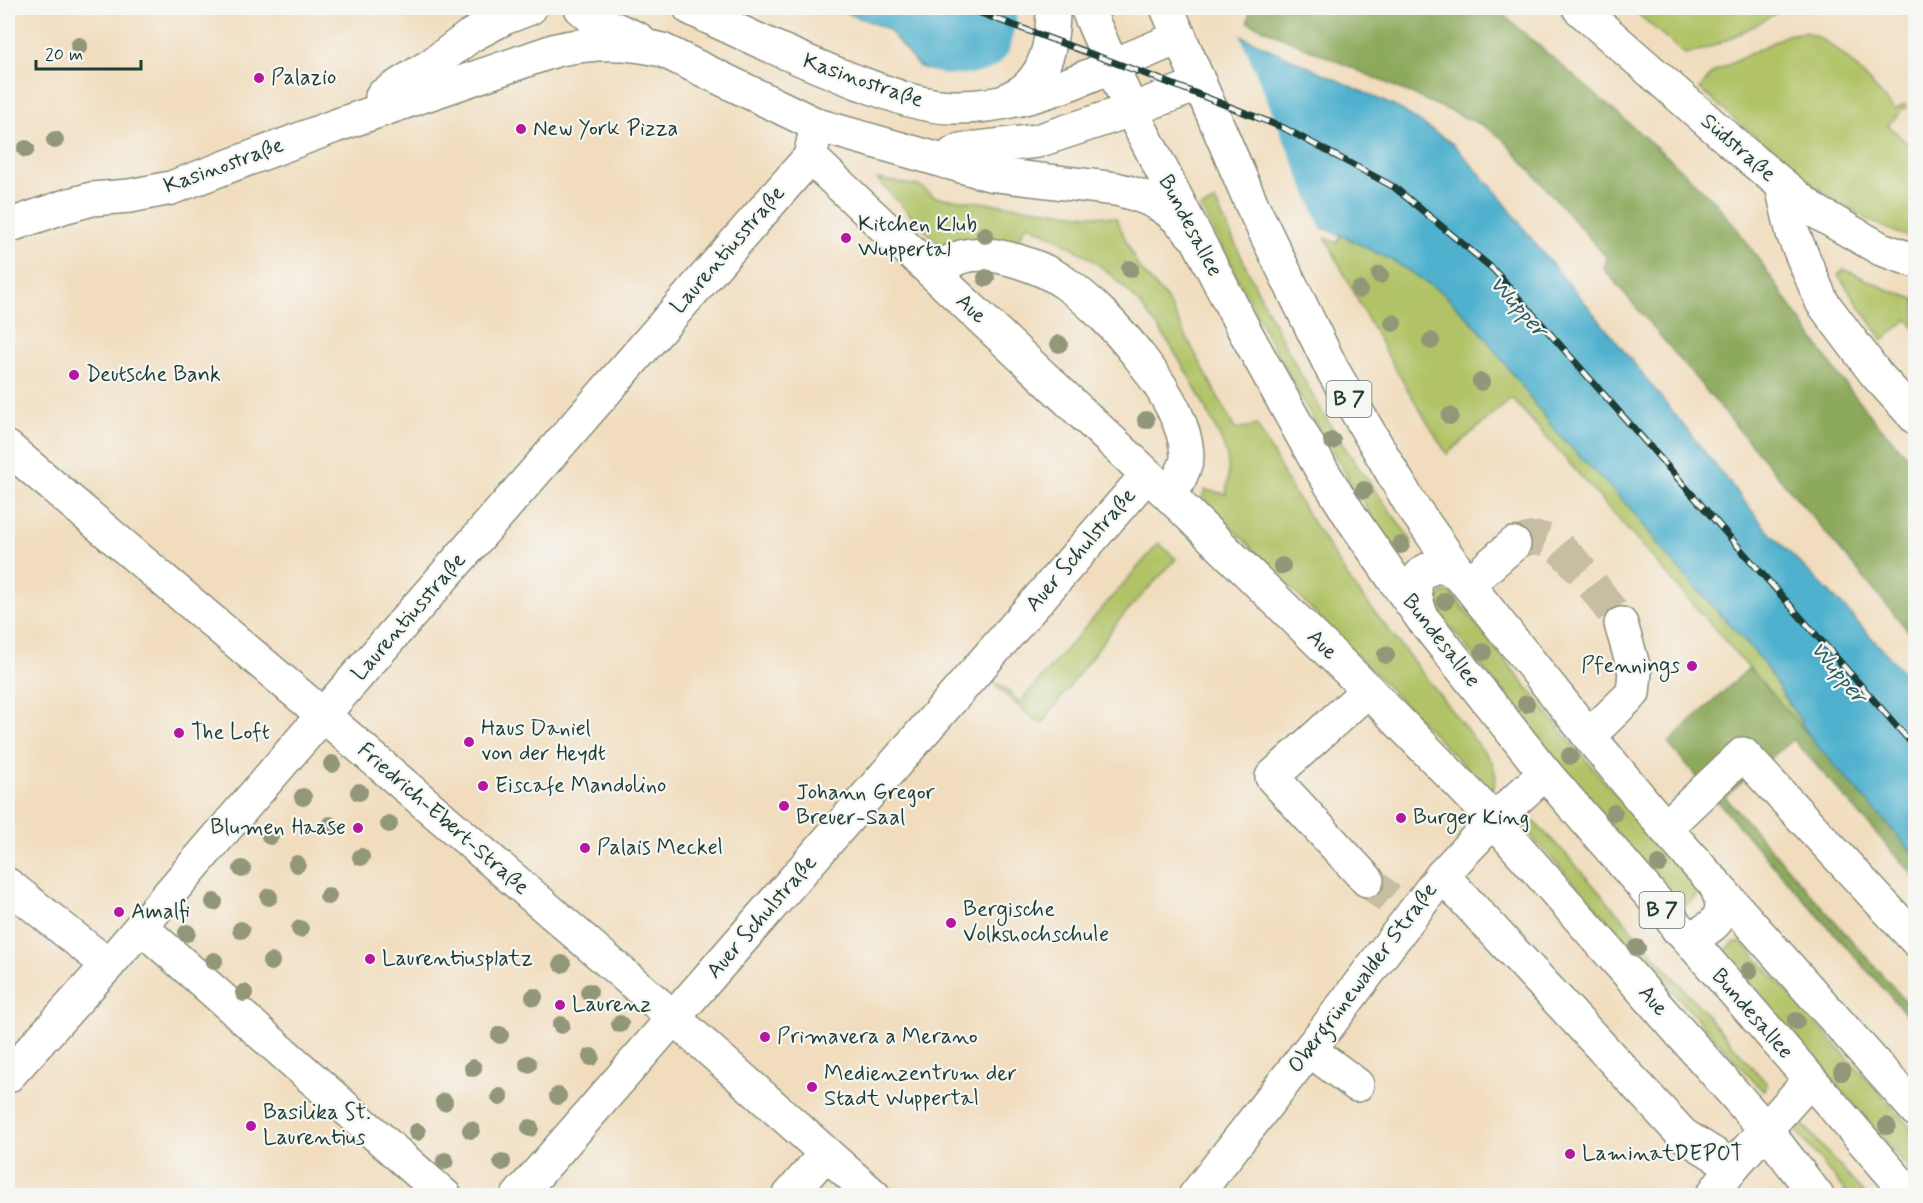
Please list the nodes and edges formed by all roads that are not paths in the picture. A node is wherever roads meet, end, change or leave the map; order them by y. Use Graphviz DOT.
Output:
graph roads {
  1 [pos="491,8"];
  2 [pos="530,8"];
  3 [pos="690,8"];
  4 [pos="1053,8"];
  5 [pos="1087,8"];
  6 [pos="1167,8"];
  7 [pos="1580,8"];
  8 [pos="593,12"];
  9 [pos="470,36"];
  10 [pos="1180,37"];
  11 [pos="556,50"];
  12 [pos="662,50"];
  13 [pos="1112,66"];
  14 [pos="1200,84"];
  15 [pos="996,104"];
  16 [pos="1131,110"];
  17 [pos="817,124"];
  18 [pos="334,126"];
  19 [pos="810,157"];
  20 [pos="946,162"];
  21 [pos="1782,186"];
  22 [pos="8,226"];
  23 [pos="1199,242"];
  24 [pos="1916,261"];
  25 [pos="932,272"];
  26 [pos="1916,418"];
  27 [pos="8,448"];
  28 [pos="1147,475"];
  29 [pos="1171,497"];
  30 [pos="1514,544"];
  31 [pos="1467,583"];
  32 [pos="1422,618"];
  33 [pos="1621,624"];
  34 [pos="1368,690"];
  35 [pos="323,715"];
  36 [pos="1589,736"];
  37 [pos="1545,773"];
  38 [pos="1494,820"];
  39 [pos="1665,828"];
  40 [pos="1442,875"];
  41 [pos="1714,882"];
  42 [pos="8,885"];
  43 [pos="1389,898"];
  44 [pos="141,927"];
  45 [pos="1677,928"];
  46 [pos="1916,940"];
  47 [pos="108,965"];
  48 [pos="674,1018"];
  49 [pos="1317,1041"];
  50 [pos="1363,1075"];
  51 [pos="8,1076"];
  52 [pos="1810,1080"];
  53 [pos="1916,1110"];
  54 [pos="1766,1130"];
  55 [pos="825,1154"];
  56 [pos="1733,1166"];
  57 [pos="445,1196"];
  58 [pos="518,1196"];
  59 [pos="789,1196"];
  60 [pos="874,1196"];
  61 [pos="1195,1196"];
  62 [pos="1712,1196"];
  63 [pos="1817,1196"];
  64 [pos="1911,1196"];
  1 -- 9 [label="street"];
  2 -- 9 [label="street, Kasinostraße"];
  3 -- 15 [label="street, Kasinostraße"];
  4 -- 15 [label="street"];
  5 -- 13 [label="street, Bundesallee / B 7"];
  6 -- 10 [label="street, B 7"];
  7 -- 21 [label="street, Südstraße"];
  8 -- 11 [label="street, Kasinostraße"];
  8 -- 12 [label="street"];
  9 -- 18 [label="street, Kasinostraße"];
  10 -- 13 [label="street, Kasinostraße"];
  10 -- 14 [label="street, B 7"];
  11 -- 12 [label="street, Kasinostraße"];
  11 -- 18 [label="street, Kasinostraße"];
  12 -- 17 [label="street, Kasinostraße"];
  13 -- 15 [label="street, Kasinostraße"];
  13 -- 16 [label="street, Bundesallee / B 7"];
  14 -- 16 [label="street"];
  14 -- 31 [label="street, B 7"];
  16 -- 20 [label="street"];
  16 -- 23 [label="street, Bundesallee / B 7"];
  17 -- 19 [label="street"];
  17 -- 20 [label="street, Kasinostraße"];
  18 -- 22 [label="street, Kasinostraße"];
  19 -- 25 [label="street, Aue"];
  19 -- 35 [label="street, Laurentiusstraße"];
  20 -- 23 [label="street, Kasinostraße"];
  21 -- 24 [label="street, Südstraße"];
  21 -- 26 [label="street"];
  23 -- 32 [label="street, Bundesallee / B 7"];
  25 -- 28 [label="street, Aue"];
  25 -- 29 [label="street"];
  27 -- 35 [label="street, Friedrich-Ebert-Straße"];
  28 -- 29 [label="street, Aue"];
  28 -- 48 [label="street, Auer Schulstraße"];
  29 -- 34 [label="street, Aue"];
  30 -- 31 [label="street"];
  31 -- 32 [label="street"];
  31 -- 36 [label="street, B 7"];
  32 -- 37 [label="street, Bundesallee / B 7"];
  33 -- 36 [label="street"];
  34 -- 38 [label="street, Aue"];
  34 -- 43 [label="street"];
  35 -- 44 [label="street, Laurentiusstraße"];
  35 -- 48 [label="street, Friedrich-Ebert-Straße"];
  36 -- 39 [label="street, B 7"];
  37 -- 38 [label="street, Obergrünewalder Straße"];
  37 -- 45 [label="street, Bundesallee / B 7"];
  38 -- 40 [label="street, Obergrünewalder Straße"];
  38 -- 54 [label="street, Aue"];
  39 -- 41 [label="street, B 7"];
  39 -- 46 [label="street"];
  40 -- 43 [label="street, Obergrünewalder Straße"];
  40 -- 56 [label="street"];
  41 -- 45 [label="street"];
  41 -- 53 [label="street, B 7"];
  42 -- 47 [label="street"];
  43 -- 49 [label="street, Obergrünewalder Straße"];
  44 -- 47 [label="street, Laurentiusstraße"];
  44 -- 57 [label="street"];
  45 -- 52 [label="street, Bundesallee / B 7"];
  47 -- 51 [label="street, Laurentiusstraße"];
  48 -- 55 [label="street, Friedrich-Ebert-Straße"];
  48 -- 58 [label="street, Auer Schulstraße"];
  49 -- 50 [label="street"];
  49 -- 61 [label="street, Obergrünewalder Straße"];
  52 -- 54 [label="street"];
  52 -- 64 [label="street, Bundesallee / B 7"];
  54 -- 56 [label="street"];
  54 -- 63 [label="street, Aue"];
  55 -- 59 [label="street"];
  55 -- 60 [label="street, Friedrich-Ebert-Straße"];
  56 -- 62 [label="street"];
}
